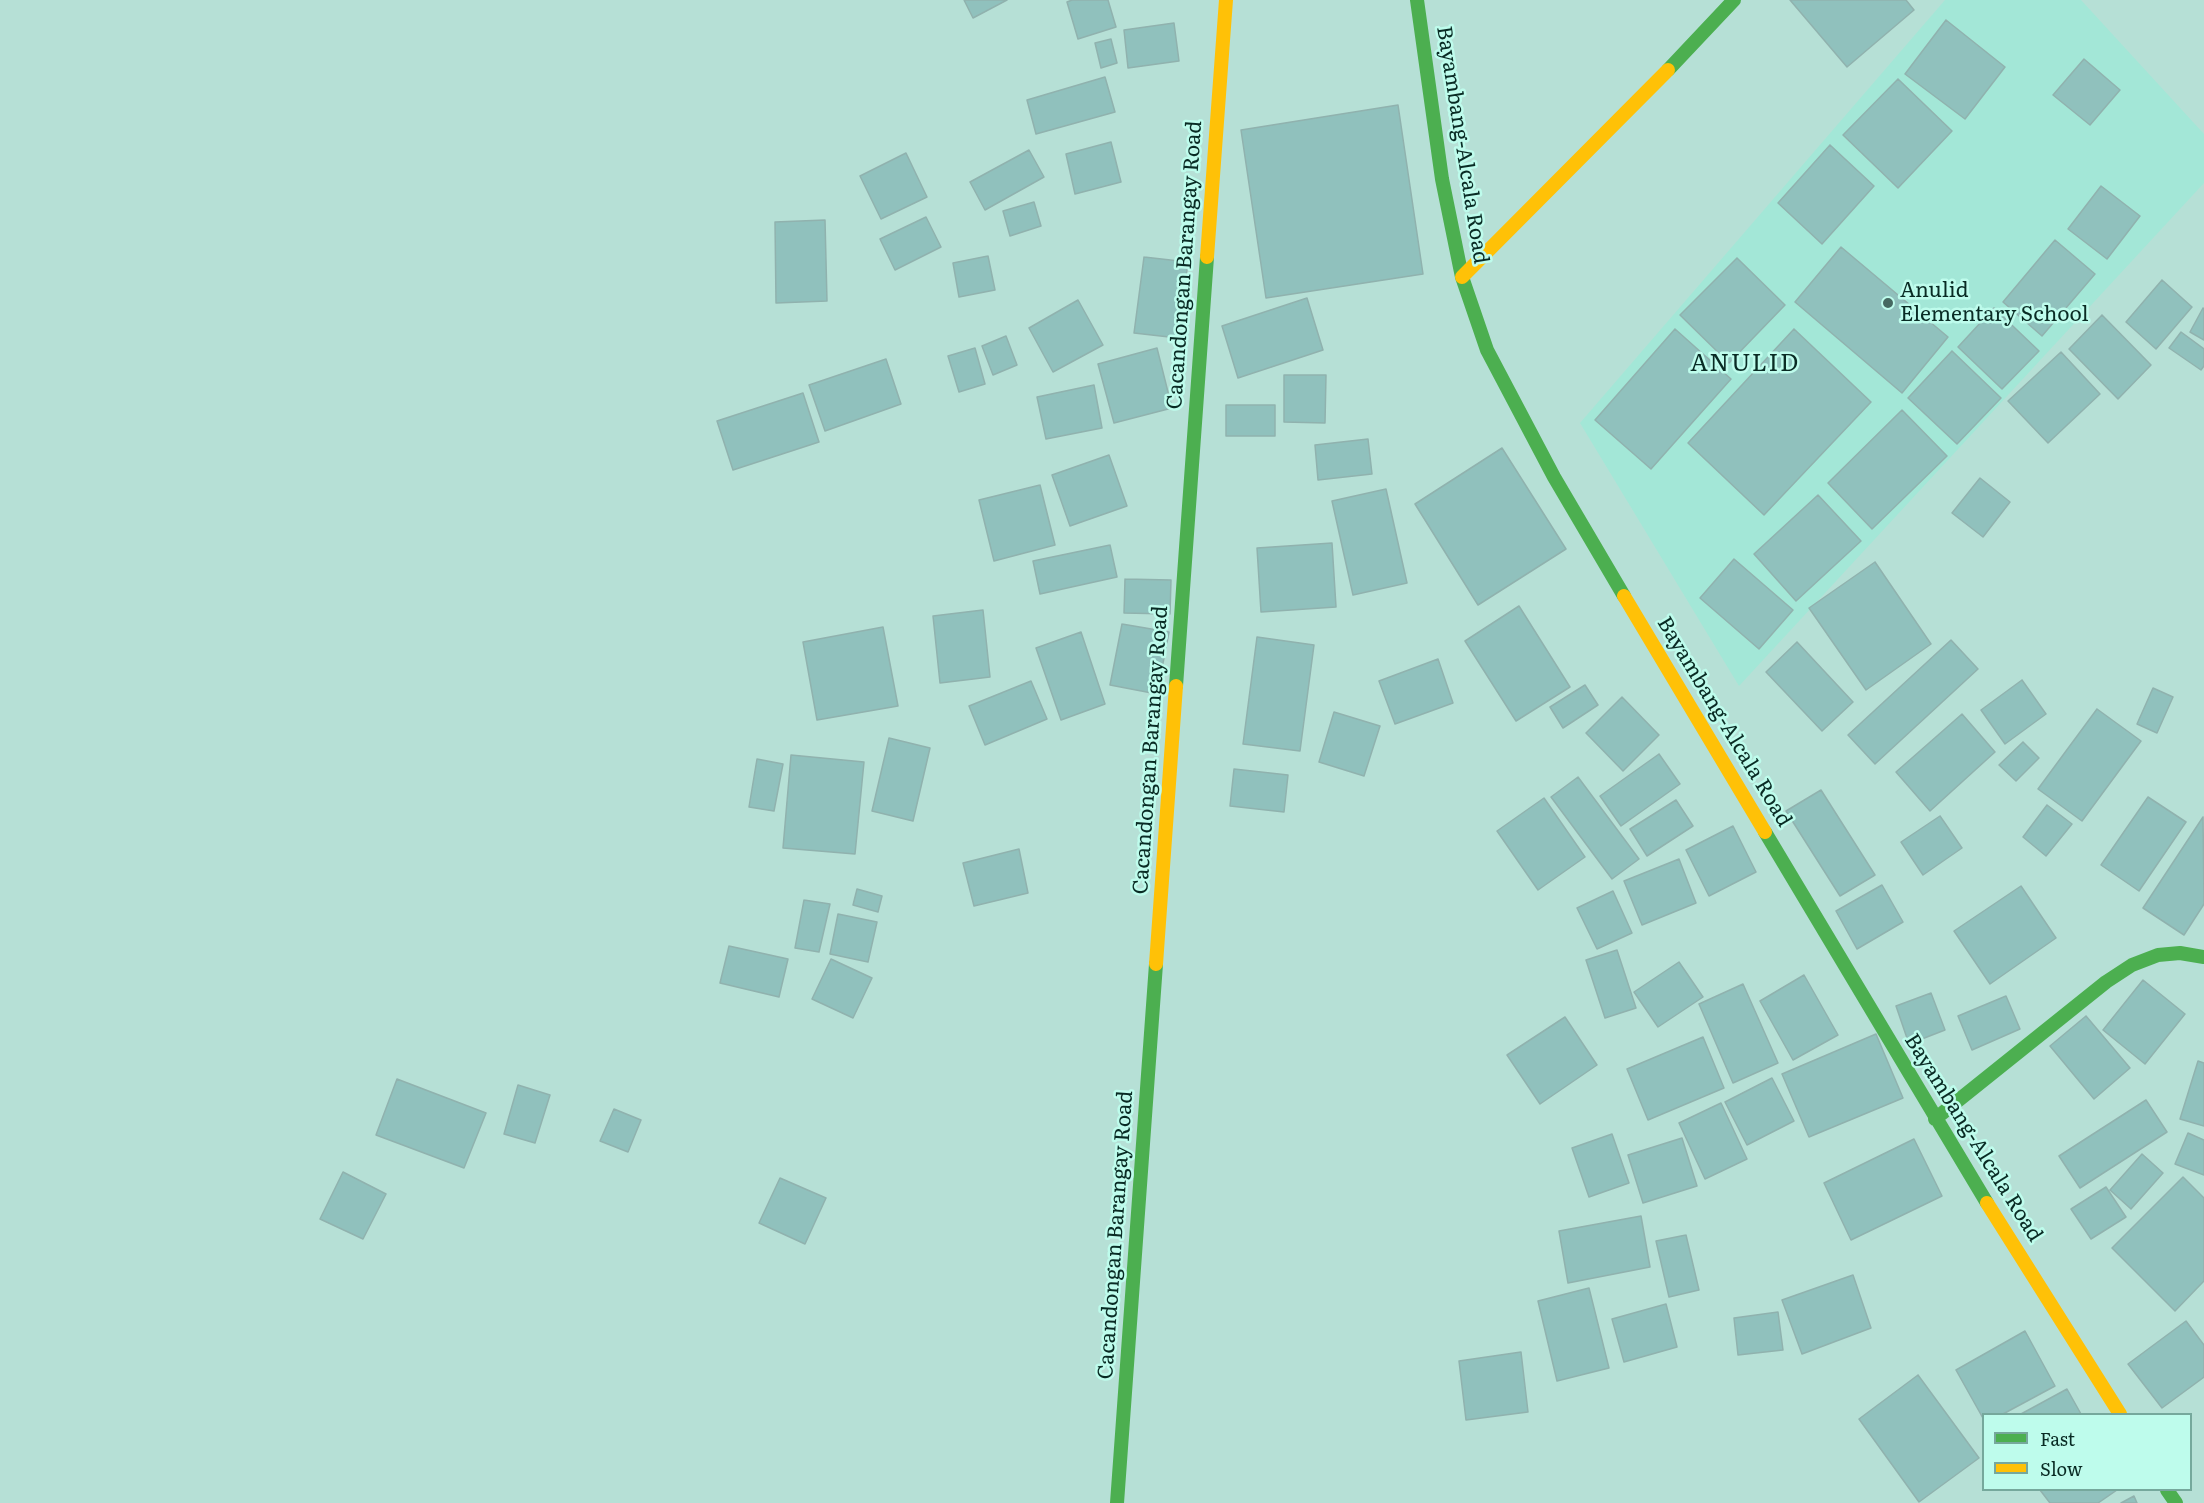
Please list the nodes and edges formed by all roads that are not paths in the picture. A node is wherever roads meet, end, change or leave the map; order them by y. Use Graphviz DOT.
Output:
graph roads {
  1 [pos="1226,0"];
  2 [pos="1417,0"];
  3 [pos="1734,0"];
  4 [pos="1462,277"];
  5 [pos="2204,957"];
  6 [pos="1935,1119"];
  7 [pos="2119,1413"];
  8 [pos="1117,1503"];
  1 -- 8 [label="street, Cacandongan Barangay Road"];
  2 -- 4 [label="street, Bayambang-Alcala Road"];
  3 -- 4 [label="street"];
  4 -- 6 [label="street, Bayambang-Alcala Road"];
  5 -- 6 [label="street"];
  6 -- 7 [label="street, Bayambang-Alcala Road"];
}
